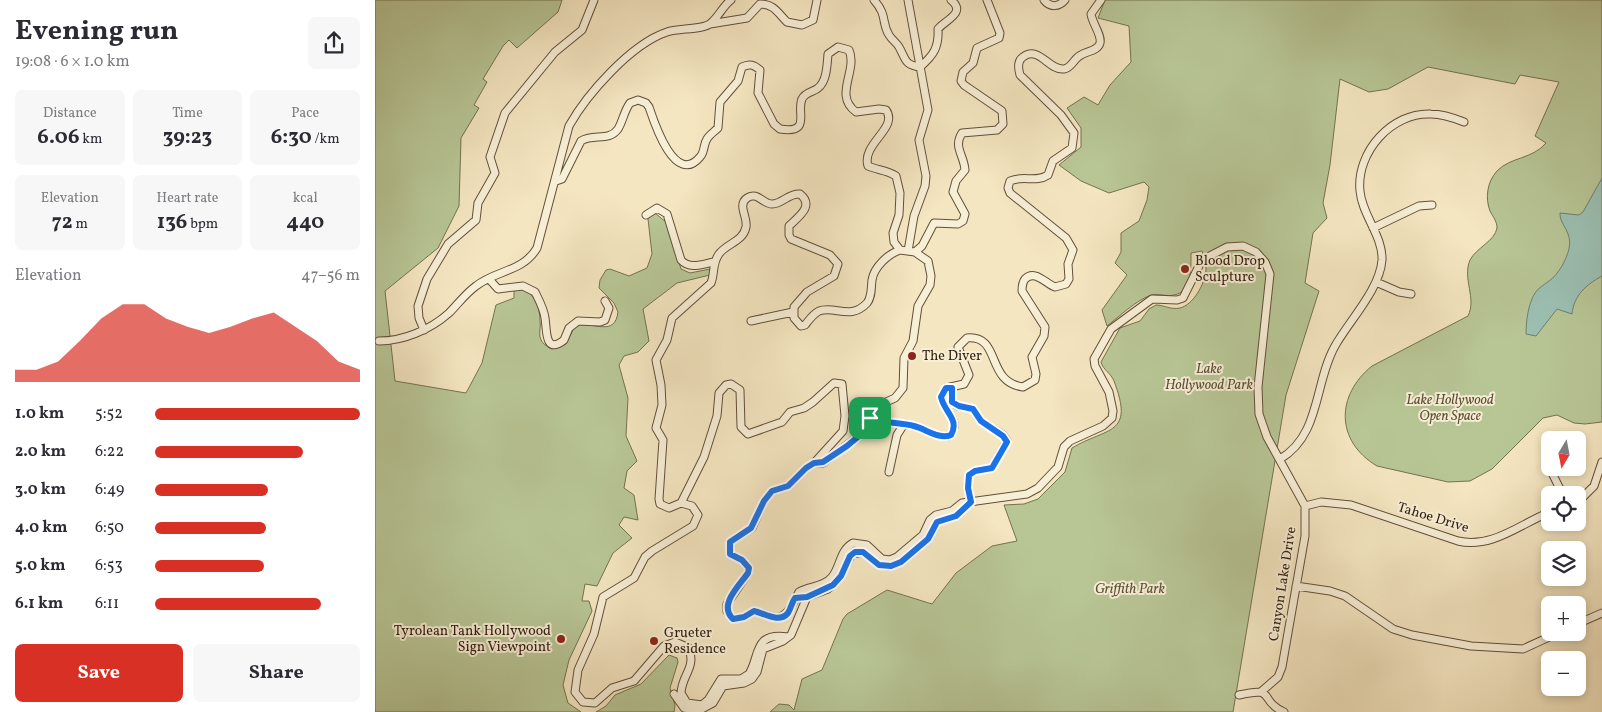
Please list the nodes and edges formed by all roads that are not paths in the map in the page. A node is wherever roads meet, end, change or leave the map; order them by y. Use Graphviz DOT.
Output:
graph roads {
  1 [pos="594,0"];
  2 [pos="731,0"];
  3 [pos="817,0"];
  4 [pos="874,0"];
  5 [pos="908,0"];
  6 [pos="951,0"];
  7 [pos="987,0"];
  8 [pos="1043,0"];
  9 [pos="1065,0"];
  10 [pos="1101,0"];
  11 [pos="711,24"];
  12 [pos="920,67"];
  13 [pos="1464,122"];
  14 [pos="556,182"];
  15 [pos="1432,205"];
  16 [pos="646,215"];
  17 [pos="1373,228"];
  18 [pos="908,251"];
  19 [pos="714,262"];
  20 [pos="489,279"];
  21 [pos="1376,282"];
  22 [pos="1411,294"];
  23 [pos="605,300"];
  24 [pos="793,312"];
  25 [pos="751,321"];
  26 [pos="424,330"];
  27 [pos="379,341"];
  28 [pos="952,388"];
  29 [pos="870,418"];
  30 [pos="904,424"];
  31 [pos="1280,459"];
  32 [pos="1602,462"];
  33 [pos="814,463"];
  34 [pos="889,472"];
  35 [pos="1586,494"];
  36 [pos="681,503"];
  37 [pos="969,503"];
  38 [pos="1305,506"];
  39 [pos="1541,516"];
  40 [pos="1296,586"];
  41 [pos="812,592"];
  42 [pos="797,597"];
  43 [pos="1602,613"];
  44 [pos="1586,620"];
  45 [pos="788,638"];
  46 [pos="1541,641"];
  47 [pos="1262,692"];
  48 [pos="675,694"];
  49 [pos="1239,695"];
  50 [pos="682,710"];
  51 [pos="1284,712"];
  1 -- 26 [label="street"];
  2 -- 11 [label="street"];
  3 -- 11 [label="street"];
  4 -- 12 [label="street"];
  5 -- 12 [label="street"];
  6 -- 12 [label="street"];
  7 -- 18 [label="street"];
  8 -- 9 [label="street"];
  10 -- 28 [label="street"];
  11 -- 14 [label="street"];
  12 -- 18 [label="street"];
  13 -- 17 [label="street"];
  14 -- 18 [label="street"];
  14 -- 20 [label="street"];
  15 -- 17 [label="street"];
  16 -- 19 [label="street"];
  17 -- 21 [label="street"];
  18 -- 24 [label="street"];
  18 -- 29 [label="street"];
  19 -- 24 [label="street"];
  19 -- 36 [label="street"];
  20 -- 23 [label="street"];
  20 -- 26 [label="street"];
  21 -- 22 [label="street"];
  21 -- 31 [label="street"];
  24 -- 25 [label="street"];
  26 -- 27 [label="street"];
  28 -- 30 [label="street"];
  28 -- 37 [label="street"];
  29 -- 30 [label="street"];
  29 -- 33 [label="street"];
  30 -- 34 [label="street"];
  31 -- 37 [label="street, Canyon Lake Drive"];
  31 -- 38 [label="street, Canyon Lake Drive"];
  32 -- 35 [label="street"];
  33 -- 36 [label="street"];
  33 -- 42 [label="street"];
  36 -- 45 [label="street"];
  37 -- 41 [label="street"];
  38 -- 39 [label="street, Tahoe Drive"];
  38 -- 40 [label="street, Canyon Lake Drive"];
  40 -- 46 [label="street"];
  40 -- 47 [label="street, Canyon Lake Drive"];
  41 -- 42 [label="street"];
  41 -- 42 [label="street"];
  41 -- 45 [label="street"];
  43 -- 44 [label="street"];
  45 -- 50 [label="street"];
  47 -- 49 [label="street"];
  47 -- 51 [label="street"];
  48 -- 50 [label="street"];
}
